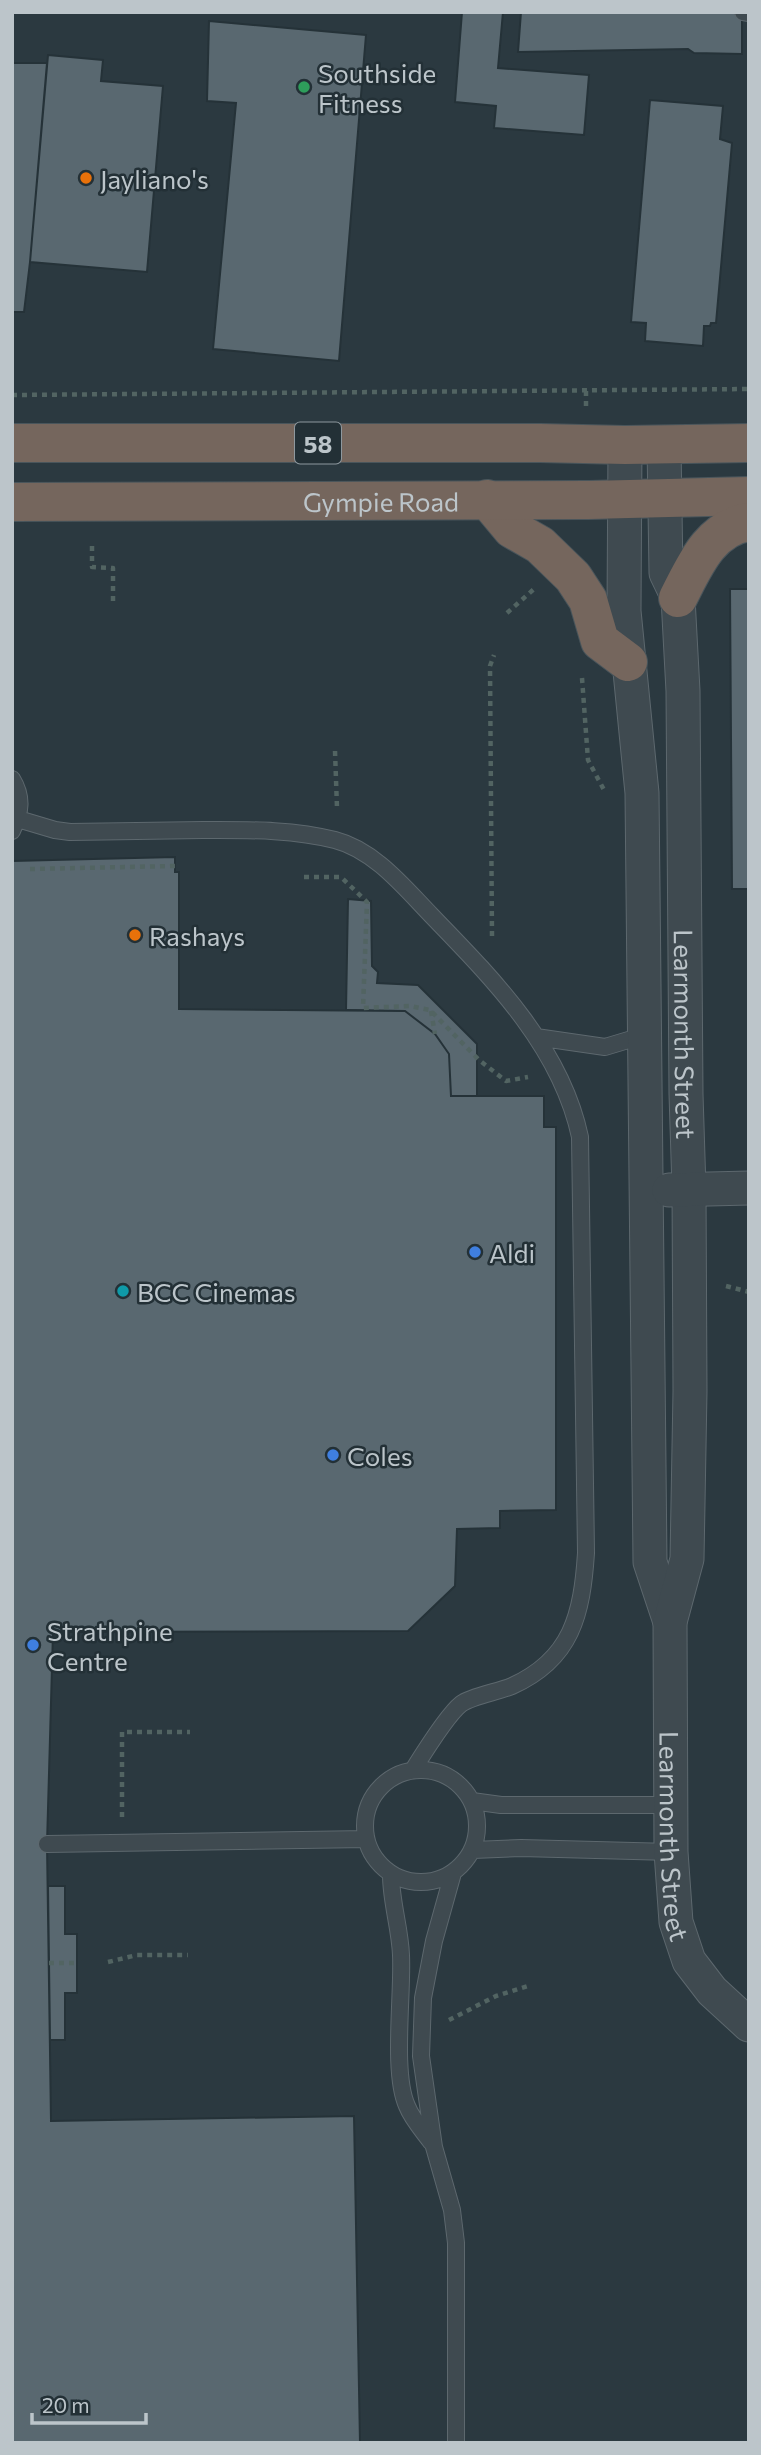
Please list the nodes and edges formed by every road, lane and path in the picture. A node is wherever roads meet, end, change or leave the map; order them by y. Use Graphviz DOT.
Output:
graph roads {
  1 [pos="743,12"];
  2 [pos="749,13"];
  3 [pos="586,389"];
  4 [pos="749,389"];
  5 [pos="12,395"];
  6 [pos="586,407"];
  7 [pos="12,443"];
  8 [pos="749,443"];
  9 [pos="625,445"];
  10 [pos="664,445"];
  11 [pos="749,496"];
  12 [pos="665,497"];
  13 [pos="487,499"];
  14 [pos="625,499"];
  15 [pos="12,502"];
  16 [pos="749,522"];
  17 [pos="92,547"];
  18 [pos="542,582"];
  19 [pos="678,598"];
  20 [pos="113,601"];
  21 [pos="507,613"];
  22 [pos="494,655"];
  23 [pos="628,662"];
  24 [pos="335,751"];
  25 [pos="12,779"];
  26 [pos="337,808"];
  27 [pos="15,825"];
  28 [pos="175,866"];
  29 [pos="30,869"];
  30 [pos="304,877"];
  31 [pos="492,936"];
  32 [pos="686,1003"];
  33 [pos="430,1010"];
  34 [pos="645,1021"];
  35 [pos="435,1034"];
  36 [pos="536,1037"];
  37 [pos="533,1078"];
  38 [pos="749,1188"];
  39 [pos="689,1189"];
  40 [pos="645,1191"];
  41 [pos="670,1622"];
  42 [pos="190,1732"];
  43 [pos="413,1770"];
  44 [pos="472,1801"];
  45 [pos="670,1805"];
  46 [pos="122,1825"];
  47 [pos="366,1839"];
  48 [pos="47,1844"];
  49 [pos="473,1850"];
  50 [pos="671,1852"];
  51 [pos="453,1873"];
  52 [pos="391,1875"];
  53 [pos="188,1955"];
  54 [pos="108,1962"];
  55 [pos="49,1963"];
  56 [pos="79,1963"];
  57 [pos="531,1985"];
  58 [pos="448,2020"];
  59 [pos="749,2025"];
  60 [pos="434,2147"];
  61 [pos="456,2443"];
  1 -- 2 [label="lane"];
  3 -- 4 [label="path"];
  3 -- 5 [label="path"];
  3 -- 6 [label="path"];
  7 -- 9 [label="highway, 58"];
  8 -- 10 [label="highway, 58"];
  9 -- 10 [label="highway, 58"];
  9 -- 14 [label="street, Learmonth Street"];
  10 -- 12 [label="street, Learmonth Street"];
  11 -- 12 [label="highway, Gympie Road / 58"];
  12 -- 14 [label="highway, Gympie Road / 58"];
  12 -- 19 [label="street, Learmonth Street"];
  13 -- 14 [label="highway, Gympie Road / 58"];
  13 -- 15 [label="highway, Gympie Road / 58"];
  13 -- 23 [label="highway"];
  14 -- 23 [label="street, Learmonth Street"];
  16 -- 19 [label="highway"];
  17 -- 20 [label="path"];
  18 -- 21 [label="path"];
  19 -- 32 [label="street, Learmonth Street"];
  22 -- 31 [label="path"];
  23 -- 34 [label="street, Learmonth Street"];
  24 -- 26 [label="path"];
  25 -- 27 [label="lane"];
  27 -- 36 [label="lane"];
  28 -- 29 [label="path"];
  30 -- 33 [label="path"];
  32 -- 34 [label="street"];
  32 -- 39 [label="street, Learmonth Street"];
  33 -- 35 [label="path"];
  33 -- 37 [label="path"];
  34 -- 36 [label="lane"];
  34 -- 40 [label="street, Learmonth Street"];
  36 -- 43 [label="lane"];
  38 -- 39 [label="street"];
  39 -- 40 [label="street"];
  39 -- 41 [label="street, Learmonth Street"];
  40 -- 41 [label="street, Learmonth Street"];
  41 -- 45 [label="street, Learmonth Street"];
  42 -- 46 [label="path"];
  43 -- 44 [label="lane"];
  43 -- 47 [label="lane"];
  44 -- 45 [label="lane"];
  44 -- 49 [label="lane"];
  45 -- 50 [label="street, Learmonth Street"];
  47 -- 48 [label="lane"];
  47 -- 52 [label="lane"];
  49 -- 50 [label="lane"];
  49 -- 51 [label="lane"];
  50 -- 59 [label="street, Learmonth Street"];
  51 -- 52 [label="lane"];
  51 -- 60 [label="lane"];
  52 -- 60 [label="lane"];
  53 -- 54 [label="path"];
  55 -- 56 [label="path"];
  57 -- 58 [label="path"];
  60 -- 61 [label="lane"];
}
